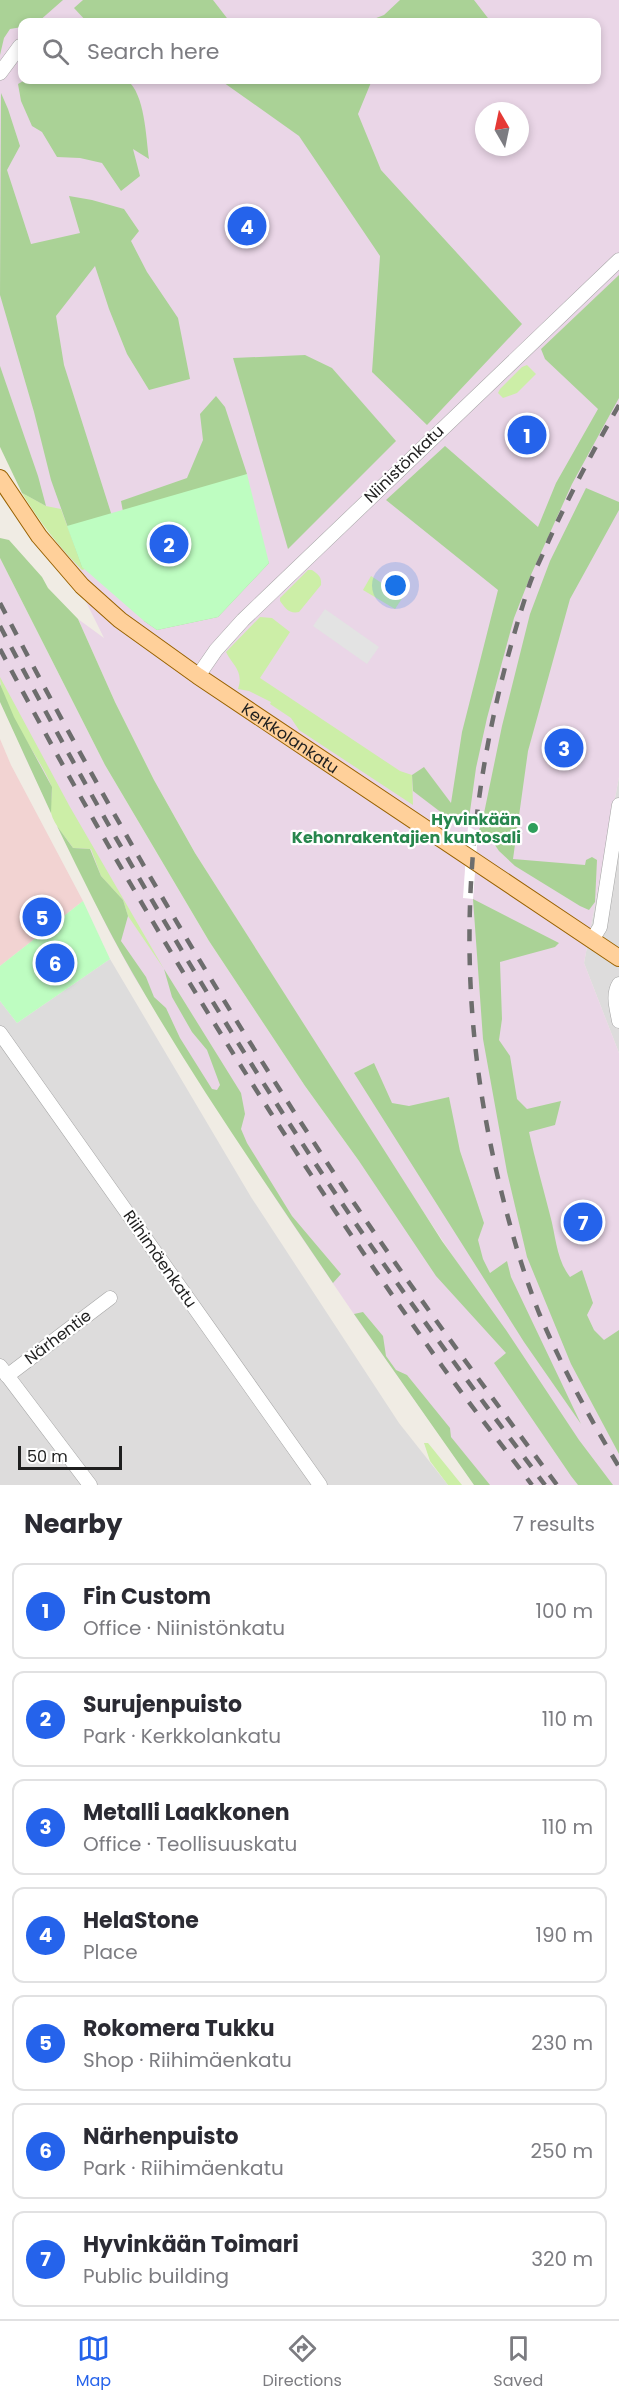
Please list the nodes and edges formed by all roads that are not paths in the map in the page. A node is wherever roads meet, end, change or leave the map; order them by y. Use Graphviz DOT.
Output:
graph roads {
  1 [pos="18,49"];
  2 [pos="0,73"];
  3 [pos="619,260"];
  4 [pos="0,477"];
  5 [pos="198,676"];
  6 [pos="619,805"];
  7 [pos="592,940"];
  8 [pos="619,958"];
  9 [pos="619,984"];
  10 [pos="619,1021"];
  11 [pos="0,1033"];
  12 [pos="110,1298"];
  13 [pos="4,1371"];
  14 [pos="90,1485"];
  15 [pos="320,1485"];
  1 -- 2 [label="street"];
  3 -- 5 [label="street, Niinistönkatu"];
  4 -- 5 [label="main road, Kerkkolankatu"];
  5 -- 7 [label="main road, Kerkkolankatu"];
  6 -- 7 [label="street"];
  7 -- 8 [label="main road, Kerkkolankatu"];
  9 -- 10 [label="street"];
  11 -- 15 [label="street, Riihimäenkatu"];
  12 -- 13 [label="street, Närhentie"];
  13 -- 14 [label="street"];
}
